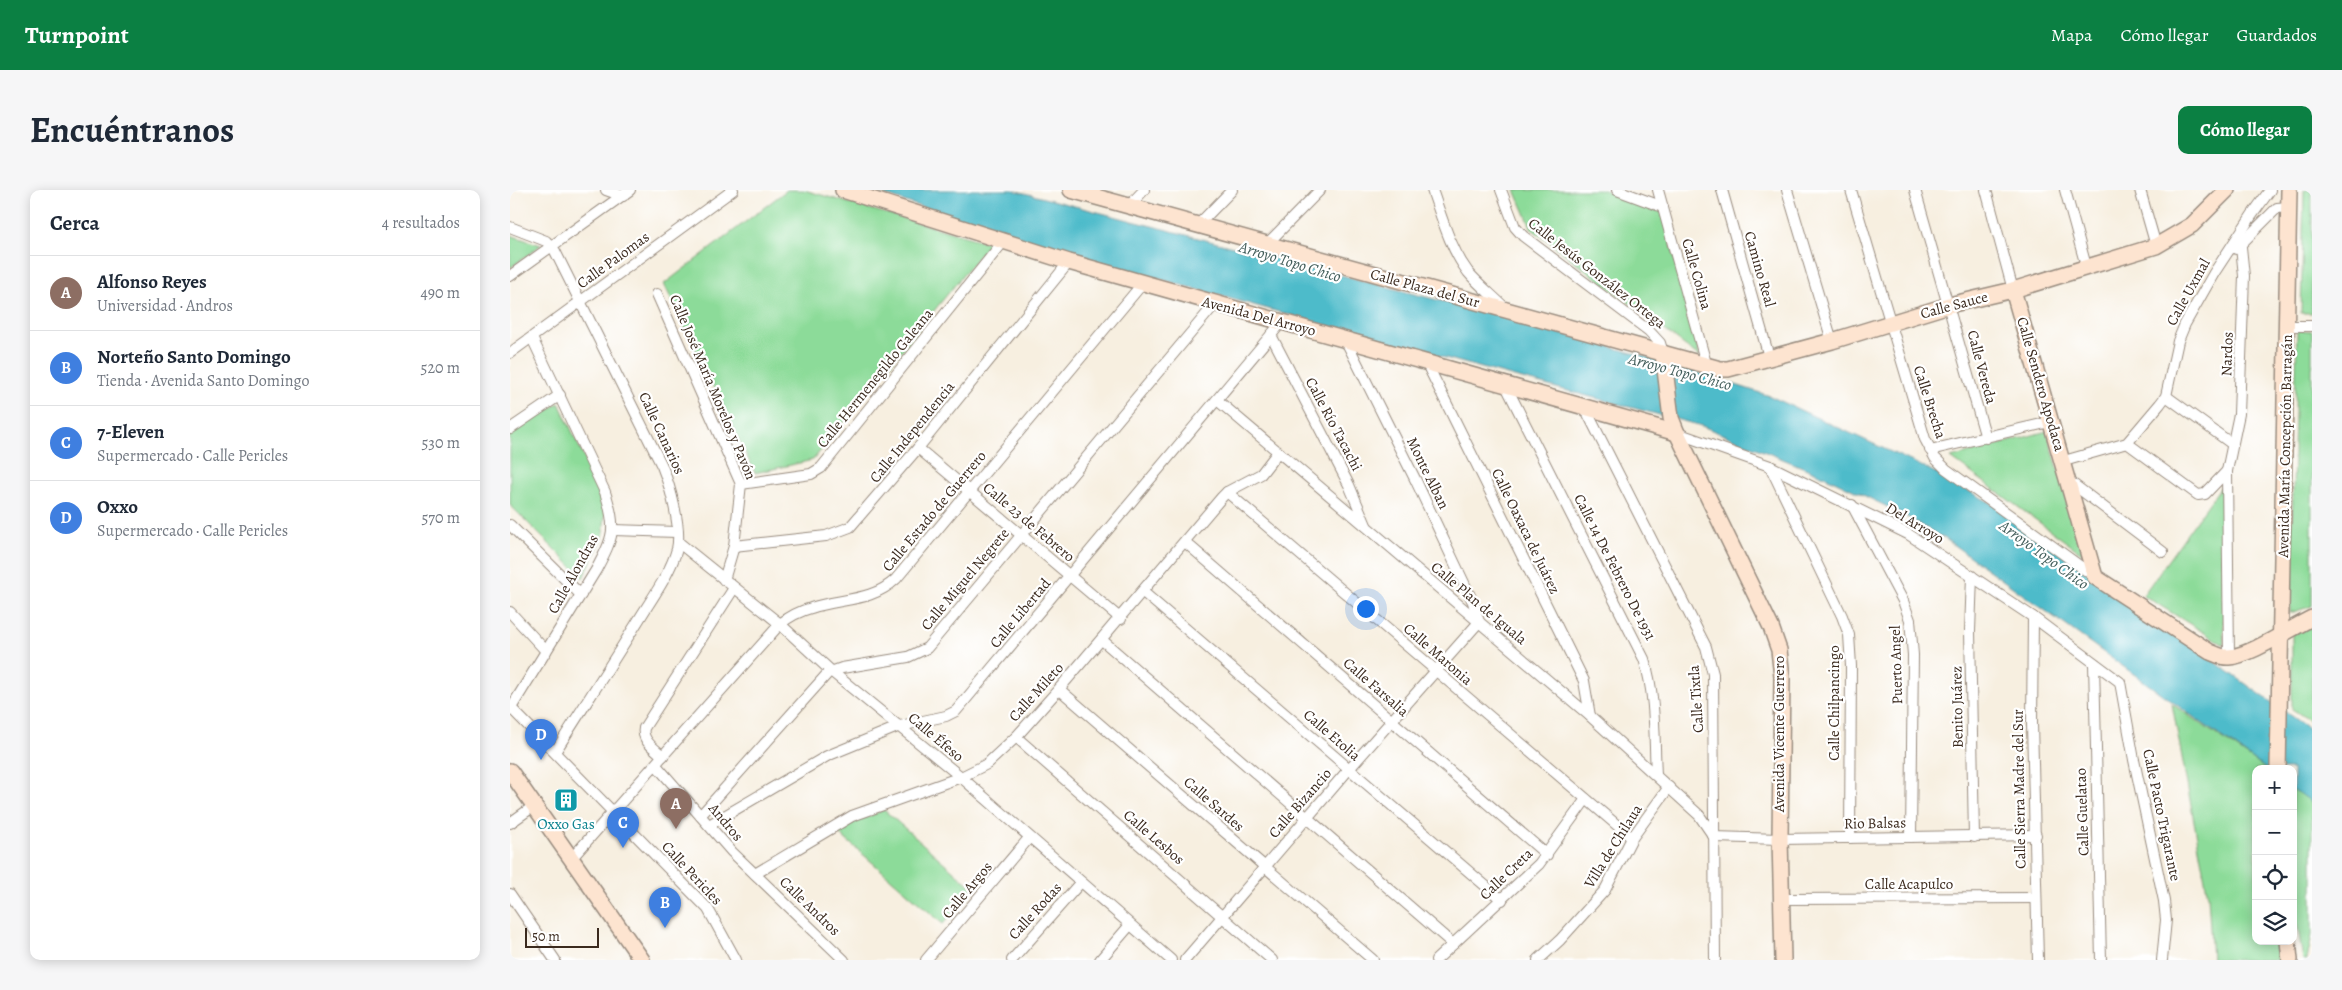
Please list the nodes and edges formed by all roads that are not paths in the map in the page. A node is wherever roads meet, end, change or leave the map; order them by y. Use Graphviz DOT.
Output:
graph roads {
  1 [pos="606,190"];
  2 [pos="733,190"];
  3 [pos="843,190"];
  4 [pos="1071,190"];
  5 [pos="1144,190"];
  6 [pos="1232,190"];
  7 [pos="1320,190"];
  8 [pos="1432,190"];
  9 [pos="1501,190"];
  10 [pos="1617,190"];
  11 [pos="1658,190"];
  12 [pos="1722,190"];
  13 [pos="1787,190"];
  14 [pos="1851,190"];
  15 [pos="1915,190"];
  16 [pos="1986,190"];
  17 [pos="2065,190"];
  18 [pos="2140,190"];
  19 [pos="2270,190"];
  20 [pos="2289,190"];
  21 [pos="2222,192"];
  22 [pos="626,193"];
  23 [pos="1128,207"];
  24 [pos="1663,207"];
  25 [pos="2289,207"];
  26 [pos="1198,225"];
  27 [pos="510,227"];
  28 [pos="1003,242"];
  29 [pos="2239,242"];
  30 [pos="1266,245"];
  31 [pos="552,246"];
  32 [pos="2156,246"];
  33 [pos="1069,262"];
  34 [pos="2086,266"];
  35 [pos="510,276"];
  36 [pos="1143,284"];
  37 [pos="2013,290"];
  38 [pos="656,294"];
  39 [pos="582,302"];
  40 [pos="1215,304"];
  41 [pos="1949,305"];
  42 [pos="1506,310"];
  43 [pos="1281,323"];
  44 [pos="1890,323"];
  45 [pos="2286,326"];
  46 [pos="2312,326"];
  47 [pos="1271,335"];
  48 [pos="532,338"];
  49 [pos="1345,339"];
  50 [pos="1832,341"];
  51 [pos="510,353"];
  52 [pos="1770,357"];
  53 [pos="1664,360"];
  54 [pos="1426,362"];
  55 [pos="1707,367"];
  56 [pos="1506,384"];
  57 [pos="560,394"];
  58 [pos="2166,396"];
  59 [pos="1217,400"];
  60 [pos="1584,406"];
  61 [pos="2050,422"];
  62 [pos="510,429"];
  63 [pos="1677,432"];
  64 [pos="1986,438"];
  65 [pos="2127,443"];
  66 [pos="2232,444"];
  67 [pos="918,448"];
  68 [pos="1930,450"];
  69 [pos="1278,452"];
  70 [pos="2064,462"];
  71 [pos="1770,466"];
  72 [pos="2227,471"];
  73 [pos="2069,481"];
  74 [pos="741,484"];
  75 [pos="970,492"];
  76 [pos="1227,492"];
  77 [pos="1852,505"];
  78 [pos="510,525"];
  79 [pos="1368,528"];
  80 [pos="613,530"];
  81 [pos="1021,535"];
  82 [pos="677,537"];
  83 [pos="1185,542"];
  84 [pos="734,546"];
  85 [pos="2163,552"];
  86 [pos="1070,576"];
  87 [pos="1972,576"];
  88 [pos="2095,577"];
  89 [pos="724,580"];
  90 [pos="734,588"];
  91 [pos="1143,592"];
  92 [pos="581,596"];
  93 [pos="510,612"];
  94 [pos="2033,617"];
  95 [pos="1121,618"];
  96 [pos="2312,618"];
  97 [pos="1479,622"];
  98 [pos="780,624"];
  99 [pos="2281,634"];
  100 [pos="1102,640"];
  101 [pos="546,650"];
  102 [pos="2229,658"];
  103 [pos="2094,663"];
  104 [pos="831,671"];
  105 [pos="1435,671"];
  106 [pos="2117,679"];
  107 [pos="1060,689"];
  108 [pos="511,707"];
  109 [pos="1590,716"];
  110 [pos="1392,720"];
  111 [pos="900,726"];
  112 [pos="1016,737"];
  113 [pos="555,752"];
  114 [pos="663,756"];
  115 [pos="656,765"];
  116 [pos="2278,765"];
  117 [pos="1349,769"];
  118 [pos="510,772"];
  119 [pos="1656,775"];
  120 [pos="961,778"];
  121 [pos="1669,788"];
  122 [pos="1586,799"];
  123 [pos="534,806"];
  124 [pos="612,812"];
  125 [pos="701,815"];
  126 [pos="1307,818"];
  127 [pos="510,823"];
  128 [pos="710,825"];
  129 [pos="2036,835"];
  130 [pos="1911,837"];
  131 [pos="1974,837"];
  132 [pos="1029,838"];
  133 [pos="1632,838"];
  134 [pos="1714,838"];
  135 [pos="1850,838"];
  136 [pos="1780,839"];
  137 [pos="1547,855"];
  138 [pos="571,859"];
  139 [pos="1264,868"];
  140 [pos="755,874"];
  141 [pos="1080,882"];
  142 [pos="510,894"];
  143 [pos="2036,898"];
  144 [pos="1781,899"];
  145 [pos="1502,900"];
  146 [pos="1222,916"];
  147 [pos="1130,925"];
  148 [pos="1453,944"];
  149 [pos="2288,945"];
  150 [pos="842,959"];
  151 [pos="555,960"];
  152 [pos="642,960"];
  153 [pos="736,960"];
  154 [pos="926,960"];
  155 [pos="1012,960"];
  156 [pos="1100,960"];
  157 [pos="1171,960"];
  158 [pos="1186,960"];
  159 [pos="1272,960"];
  160 [pos="1373,960"];
  161 [pos="1436,960"];
  162 [pos="1538,960"];
  163 [pos="1715,960"];
  164 [pos="1783,960"];
  165 [pos="2038,960"];
  166 [pos="2100,960"];
  167 [pos="2162,960"];
  168 [pos="2290,960"];
  1 -- 22 [label="street"];
  2 -- 39 [label="street, Calle Palomas"];
  3 -- 28 [label="street, Avenida Del Arroyo"];
  4 -- 23 [label="street, Calle Plaza del Sur"];
  5 -- 23 [label="street"];
  6 -- 26 [label="street"];
  7 -- 30 [label="street"];
  8 -- 42 [label="street"];
  9 -- 53 [label="street, Calle Jesús González Ortega"];
  10 -- 24 [label="street"];
  11 -- 24 [label="street, Calle Colina"];
  12 -- 52 [label="street, Camino Real"];
  13 -- 50 [label="street"];
  14 -- 44 [label="street, Calle Brecha"];
  15 -- 41 [label="street, Calle Vereda"];
  16 -- 37 [label="street, Calle Sendero Apodaca"];
  17 -- 34 [label="street"];
  18 -- 32 [label="street"];
  19 -- 29 [label="street, Calle Uxmal"];
  20 -- 25 [label="street, Avenida María Concepción Barragán"];
  21 -- 32 [label="street, Calle Sauce"];
  22 -- 31 [label="street"];
  23 -- 26 [label="street, Calle Plaza del Sur"];
  24 -- 55 [label="street, Calle Colina"];
  25 -- 29 [label="street, Calle Uxmal"];
  25 -- 45 [label="street, Avenida María Concepción Barragán"];
  26 -- 30 [label="street, Calle Plaza del Sur"];
  27 -- 31 [label="street"];
  28 -- 33 [label="street, Avenida Del Arroyo"];
  28 -- 74 [label="street, Calle Hermenegildo Galeana"];
  29 -- 58 [label="street, Calle Uxmal"];
  29 -- 66 [label="street, Nardos"];
  30 -- 42 [label="street, Calle Plaza del Sur"];
  31 -- 35 [label="street"];
  31 -- 39 [label="street, Calle Canarios"];
  32 -- 34 [label="street, Calle Sauce"];
  33 -- 36 [label="street, Avenida Del Arroyo"];
  33 -- 67 [label="street, Calle Independencia"];
  34 -- 37 [label="street, Calle Sauce"];
  36 -- 40 [label="street, Avenida Del Arroyo"];
  36 -- 75 [label="street, Calle Estado de Guerrero"];
  37 -- 41 [label="street, Calle Sauce"];
  37 -- 61 [label="street, Calle Sendero Apodaca"];
  38 -- 74 [label="street, Calle José María Morelos y Pavón"];
  39 -- 48 [label="street, Calle Palomas"];
  39 -- 82 [label="street, Calle Canarios"];
  40 -- 43 [label="street, Avenida Del Arroyo"];
  40 -- 81 [label="street, Calle Miguel Negrete"];
  41 -- 44 [label="street, Calle Sauce"];
  41 -- 64 [label="street, Calle Vereda"];
  42 -- 53 [label="street, Calle Plaza del Sur"];
  43 -- 47 [label="street, Calle Libertad"];
  43 -- 49 [label="street, Avenida Del Arroyo"];
  44 -- 50 [label="street, Calle Sauce"];
  44 -- 68 [label="street, Calle Brecha"];
  45 -- 46 [label="street"];
  45 -- 99 [label="street, Avenida María Concepción Barragán"];
  47 -- 59 [label="street, Calle Libertad"];
  47 -- 79 [label="street, Calle Río Tacachi"];
  48 -- 51 [label="street, Calle Palomas"];
  48 -- 57 [label="street, Calle Alondras"];
  49 -- 54 [label="street, Avenida Del Arroyo"];
  49 -- 97 [label="street, Monte Alban"];
  50 -- 52 [label="street, Calle Sauce"];
  52 -- 55 [label="street, Calle Sauce"];
  53 -- 55 [label="street, Calle Sauce"];
  53 -- 63 [label="street, Avenida Vicente Guerrero"];
  54 -- 56 [label="street, Avenida Del Arroyo"];
  54 -- 109 [label="street, Calle Oaxaca de Juárez"];
  56 -- 60 [label="street, Avenida Del Arroyo"];
  56 -- 119 [label="street, Calle 14 De Febrero De 1931"];
  57 -- 62 [label="street"];
  57 -- 80 [label="street, Calle Alondras"];
  58 -- 65 [label="street, Calle Uxmal"];
  58 -- 66 [label="street"];
  59 -- 69 [label="street, Calle Plan de Iguala"];
  59 -- 86 [label="street, Calle Libertad"];
  60 -- 63 [label="street, Avenida Del Arroyo"];
  60 -- 134 [label="street, Calle Tixtla"];
  61 -- 64 [label="street"];
  61 -- 70 [label="street, Calle Sendero Apodaca"];
  63 -- 71 [label="street, Del Arroyo"];
  63 -- 136 [label="street, Avenida Vicente Guerrero"];
  64 -- 68 [label="street"];
  65 -- 70 [label="street"];
  65 -- 72 [label="street"];
  66 -- 72 [label="street, Nardos"];
  67 -- 75 [label="street, Calle 23 de Febrero"];
  67 -- 84 [label="street, Calle Independencia"];
  68 -- 88 [label="street, Calle Brecha"];
  69 -- 76 [label="street, Calle Mileto"];
  69 -- 79 [label="street, Calle Plan de Iguala"];
  70 -- 73 [label="street, Calle Sendero Apodaca"];
  71 -- 77 [label="street, Del Arroyo"];
  71 -- 135 [label="street, Calle Chilpancingo"];
  72 -- 102 [label="street, Nardos"];
  73 -- 85 [label="street"];
  73 -- 88 [label="street, Calle Sendero Apodaca"];
  74 -- 84 [label="street, Calle José María Morelos y Pavón"];
  75 -- 81 [label="street, Calle 23 de Febrero"];
  75 -- 98 [label="street, Calle Estado de Guerrero"];
  76 -- 83 [label="street, Calle Mileto"];
  76 -- 105 [label="street, Calle Maronia"];
  77 -- 87 [label="street, Del Arroyo"];
  77 -- 130 [label="street, Puerto Angel"];
  78 -- 92 [label="street"];
  79 -- 97 [label="street, Calle Plan de Iguala"];
  80 -- 82 [label="street"];
  80 -- 92 [label="street, Calle Alondras"];
  81 -- 86 [label="street, Calle 23 de Febrero"];
  81 -- 104 [label="street, Calle Miguel Negrete"];
  82 -- 89 [label="street, Calle Éfeso"];
  82 -- 113 [label="street, Calle Canarios"];
  83 -- 91 [label="street, Calle Mileto"];
  83 -- 110 [label="street, Calle Farsalia"];
  84 -- 89 [label="street, Calle José María Morelos y Pavón"];
  86 -- 95 [label="street, Calle 23 de Febrero"];
  86 -- 111 [label="street, Calle Libertad"];
  87 -- 94 [label="street, Del Arroyo"];
  87 -- 131 [label="street, Benito Juárez"];
  88 -- 102 [label="street"];
  89 -- 90 [label="street, Calle Éfeso"];
  90 -- 98 [label="street, Calle Éfeso"];
  90 -- 114 [label="street"];
  91 -- 95 [label="street, Calle Mileto"];
  91 -- 117 [label="street, Calle Etolia"];
  92 -- 101 [label="street, Calle Alondras"];
  93 -- 101 [label="street"];
  94 -- 103 [label="street, Del Arroyo"];
  94 -- 129 [label="street, Calle Sierra Madre del Sur"];
  95 -- 100 [label="street, Calle Mileto"];
  96 -- 99 [label="street"];
  97 -- 105 [label="street, Calle Bizancio"];
  97 -- 109 [label="street, Calle Plan de Iguala"];
  98 -- 104 [label="street, Calle Éfeso"];
  98 -- 114 [label="street, Calle Estado de Guerrero"];
  99 -- 102 [label="street"];
  99 -- 116 [label="street, Avenida María Concepción Barragán"];
  100 -- 107 [label="street, Calle Mileto"];
  100 -- 126 [label="street"];
  101 -- 108 [label="street, Calle Alondras"];
  103 -- 106 [label="street, Del Arroyo"];
  103 -- 166 [label="street, Calle Guelatao"];
  104 -- 111 [label="street, Calle Éfeso"];
  104 -- 125 [label="street"];
  105 -- 110 [label="street, Calle Bizancio"];
  105 -- 122 [label="street, Calle Maronia"];
  106 -- 167 [label="street, Calle Pacto Trigarante"];
  107 -- 112 [label="street, Calle Mileto"];
  107 -- 139 [label="street, Calle Sardes"];
  108 -- 113 [label="street, Calle Pericles"];
  109 -- 119 [label="street, Calle Plan de Iguala"];
  110 -- 117 [label="street, Calle Bizancio"];
  110 -- 137 [label="street, Calle Farsalia"];
  111 -- 120 [label="street, Calle Éfeso"];
  111 -- 128 [label="street, Calle Libertad"];
  112 -- 120 [label="street, Calle Mileto"];
  112 -- 146 [label="street, Calle Lesbos"];
  113 -- 124 [label="street, Calle Pericles"];
  114 -- 115 [label="street, Calle Estado de Guerrero"];
  115 -- 124 [label="street, Calle Estado de Guerrero"];
  115 -- 125 [label="street, Andros"];
  117 -- 126 [label="street, Calle Bizancio"];
  117 -- 145 [label="street, Calle Etolia"];
  118 -- 123 [label="street"];
  119 -- 121 [label="street, Calle Plan de Iguala"];
  120 -- 132 [label="street, Calle Éfeso"];
  120 -- 140 [label="street, Calle Mileto"];
  121 -- 133 [label="street, Villa de Chilaua"];
  121 -- 134 [label="street, Calle Plan de Iguala"];
  122 -- 133 [label="street, Calle Maronia"];
  122 -- 137 [label="street, Calle Creta"];
  123 -- 127 [label="street"];
  123 -- 138 [label="street"];
  124 -- 138 [label="street, Calle Estado de Guerrero"];
  124 -- 153 [label="street, Calle Pericles"];
  125 -- 128 [label="street, Andros"];
  126 -- 139 [label="street, Calle Bizancio"];
  126 -- 148 [label="street"];
  128 -- 140 [label="street, Andros"];
  129 -- 131 [label="street, Rio Balsas"];
  129 -- 143 [label="street, Calle Sierra Madre del Sur"];
  130 -- 131 [label="street, Rio Balsas"];
  130 -- 135 [label="street, Rio Balsas"];
  132 -- 141 [label="street, Calle Éfeso"];
  132 -- 154 [label="street, Calle Argos"];
  133 -- 162 [label="street, Villa de Chilaua"];
  134 -- 136 [label="street, Rio Balsas"];
  134 -- 163 [label="street, Calle Tixtla"];
  135 -- 136 [label="street, Rio Balsas"];
  136 -- 144 [label="street, Avenida Vicente Guerrero"];
  137 -- 145 [label="street, Calle Creta"];
  138 -- 152 [label="street"];
  139 -- 146 [label="street, Calle Bizancio"];
  139 -- 160 [label="street, Calle Sardes"];
  140 -- 150 [label="street, Calle Andros"];
  141 -- 147 [label="street, Calle Éfeso"];
  141 -- 155 [label="street, Calle Rodas"];
  142 -- 151 [label="street"];
  143 -- 144 [label="street, Calle Acapulco"];
  143 -- 165 [label="street, Calle Sierra Madre del Sur"];
  144 -- 164 [label="street, Avenida Vicente Guerrero"];
  145 -- 148 [label="street, Calle Creta"];
  146 -- 158 [label="street, Calle Bizancio"];
  146 -- 159 [label="street, Calle Lesbos"];
  147 -- 156 [label="street"];
  147 -- 157 [label="street, Calle Éfeso"];
  148 -- 161 [label="street, Calle Creta"];
  149 -- 168 [label="street"];
}
